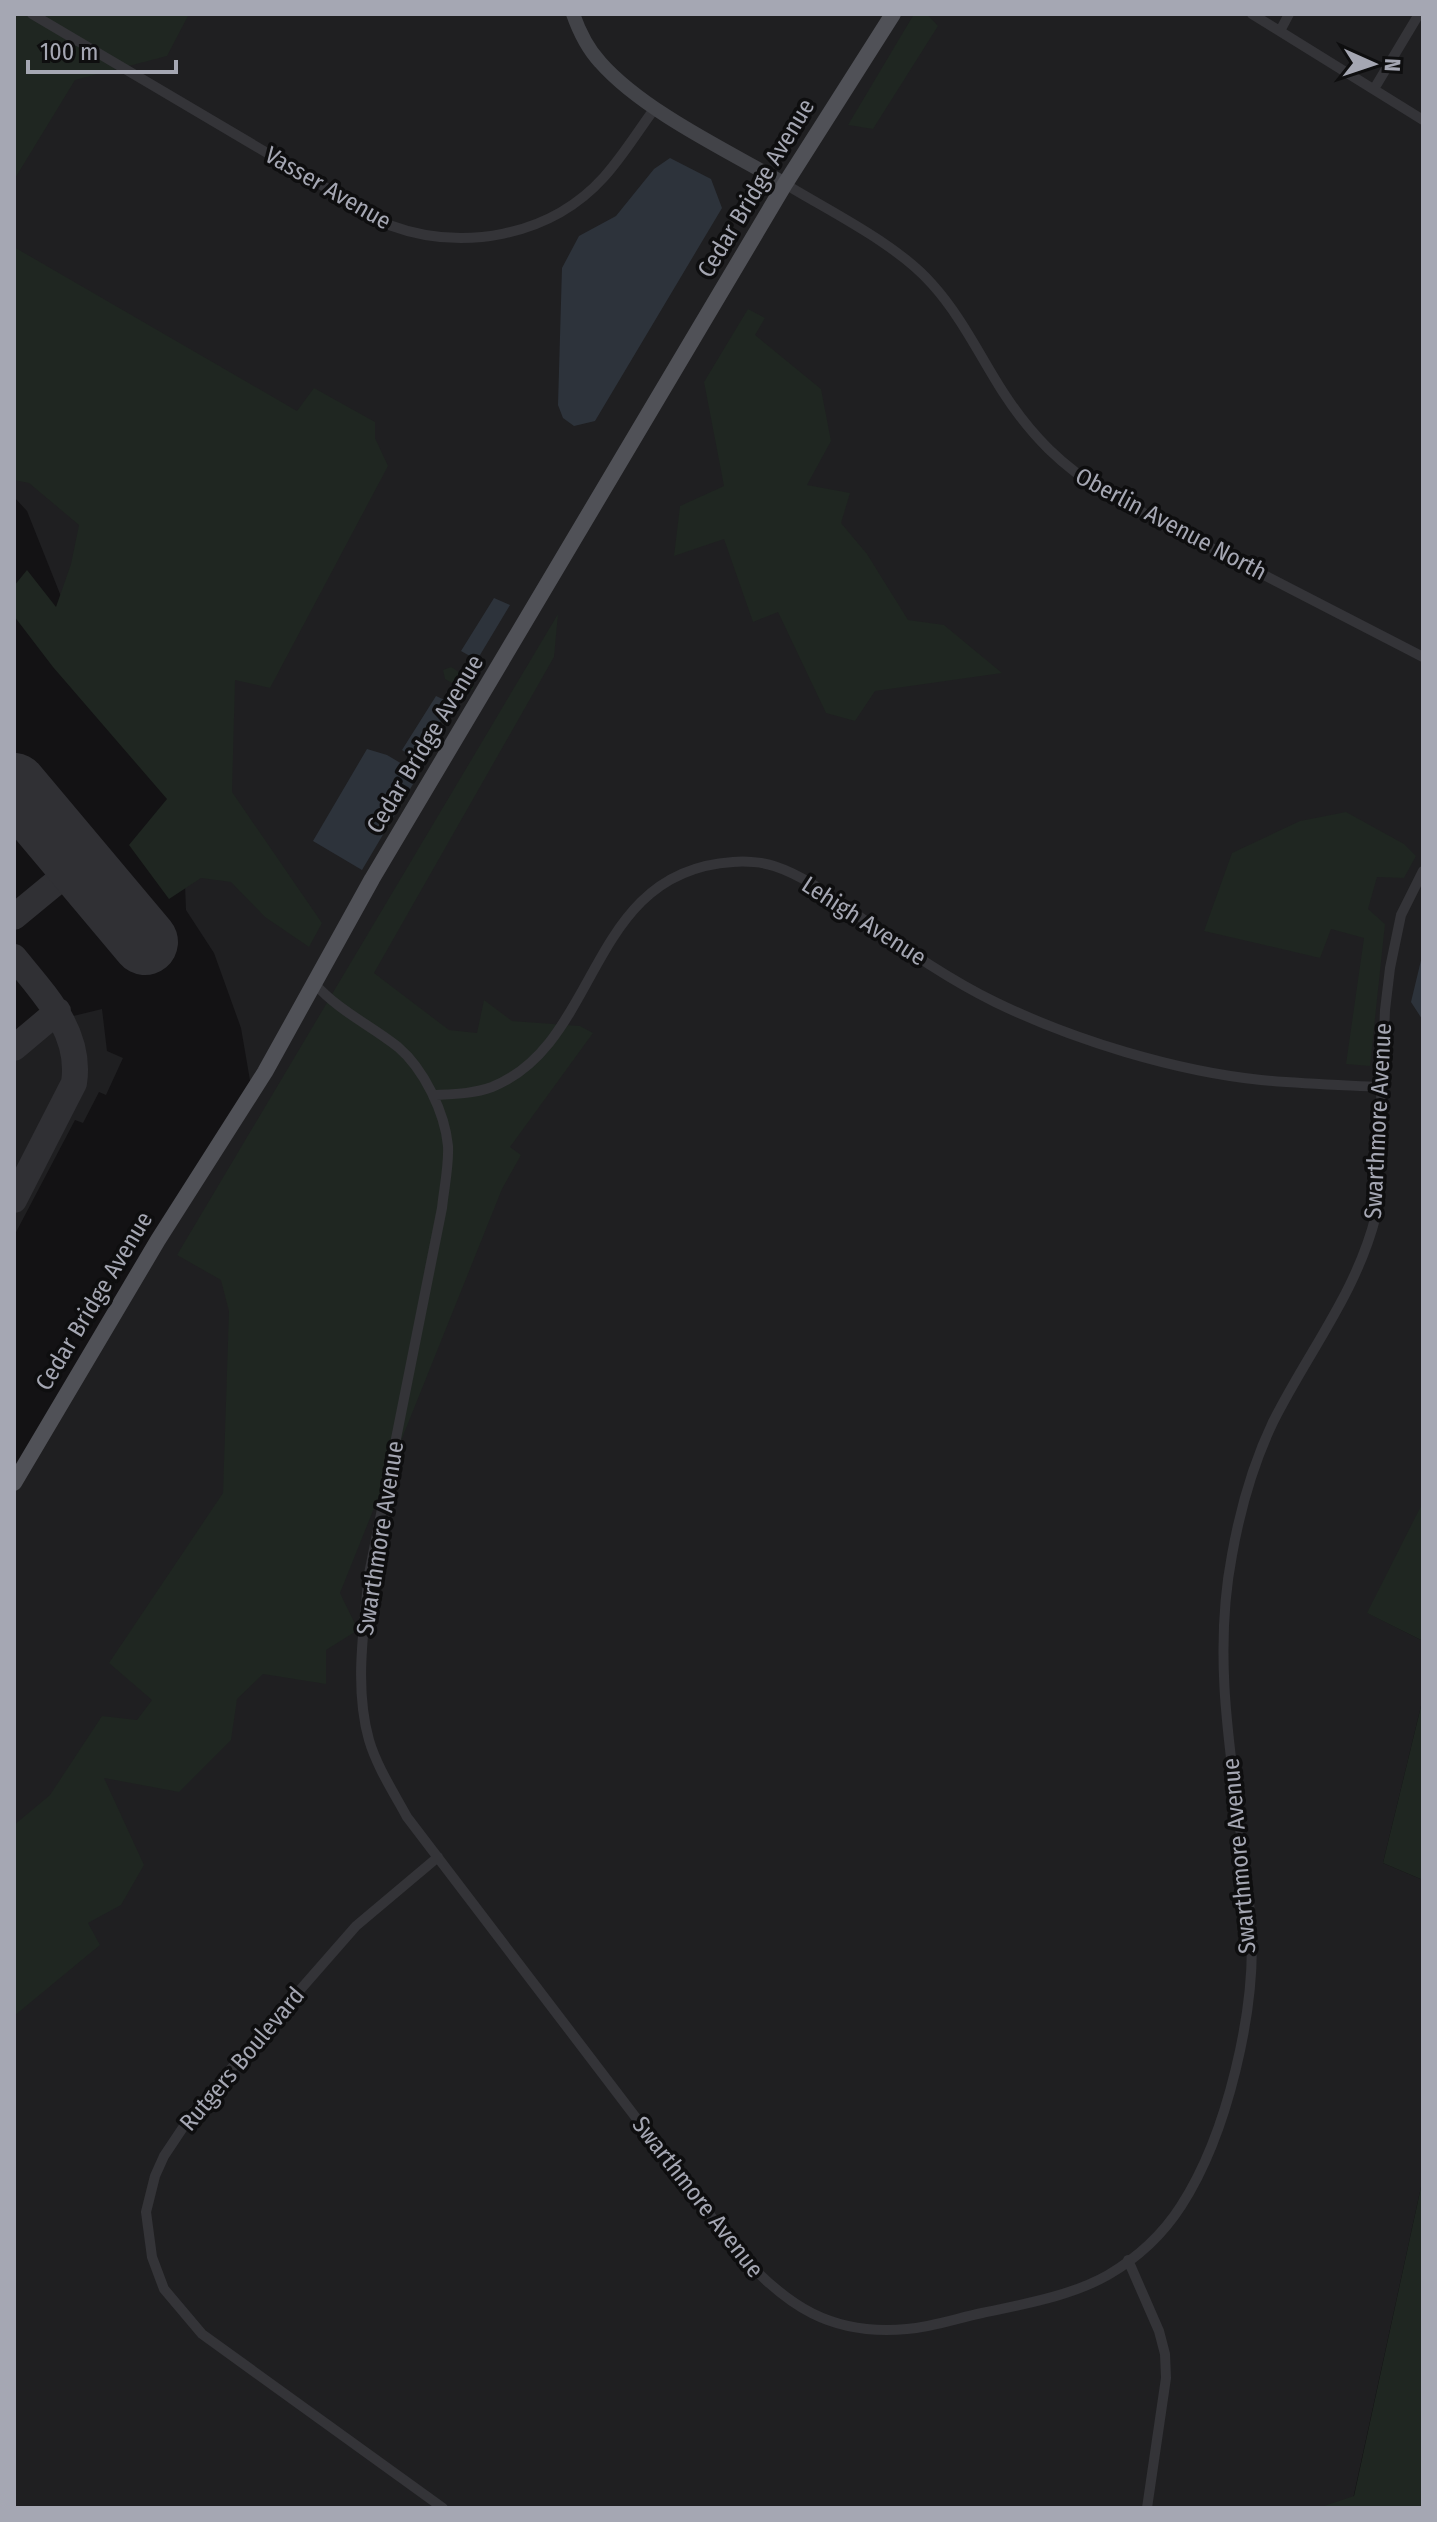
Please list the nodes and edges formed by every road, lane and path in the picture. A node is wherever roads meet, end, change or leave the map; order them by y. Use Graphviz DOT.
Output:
graph roads {
  1 [pos="32,14"];
  2 [pos="573,14"];
  3 [pos="891,14"];
  4 [pos="1252,14"];
  5 [pos="1289,14"];
  6 [pos="1419,14"];
  7 [pos="1280,31"];
  8 [pos="1374,89"];
  9 [pos="655,108"];
  10 [pos="1423,120"];
  11 [pos="785,184"];
  12 [pos="1423,657"];
  13 [pos="1423,871"];
  14 [pos="314,983"];
  15 [pos="1381,1087"];
  16 [pos="433,1095"];
  17 [pos="14,1483"];
  18 [pos="438,1857"];
  19 [pos="1128,2260"];
  20 [pos="443,2508"];
  21 [pos="1147,2508"];
  1 -- 9 [label="street, Vasser Avenue"];
  2 -- 9 [label="street"];
  3 -- 11 [label="main road, Cedar Bridge Avenue"];
  4 -- 7 [label="street"];
  5 -- 7 [label="street"];
  6 -- 8 [label="street"];
  7 -- 8 [label="street"];
  8 -- 10 [label="street"];
  9 -- 11 [label="street"];
  11 -- 12 [label="street, Oberlin Avenue North"];
  11 -- 14 [label="main road, Cedar Bridge Avenue"];
  13 -- 15 [label="street, Swarthmore Avenue"];
  14 -- 16 [label="street, Swarthmore Avenue"];
  14 -- 17 [label="main road, Cedar Bridge Avenue"];
  15 -- 16 [label="street, Lehigh Avenue"];
  15 -- 19 [label="street, Swarthmore Avenue"];
  16 -- 18 [label="street, Swarthmore Avenue"];
  18 -- 19 [label="street, Swarthmore Avenue"];
  18 -- 20 [label="street, Rutgers Boulevard"];
  19 -- 21 [label="street"];
}
